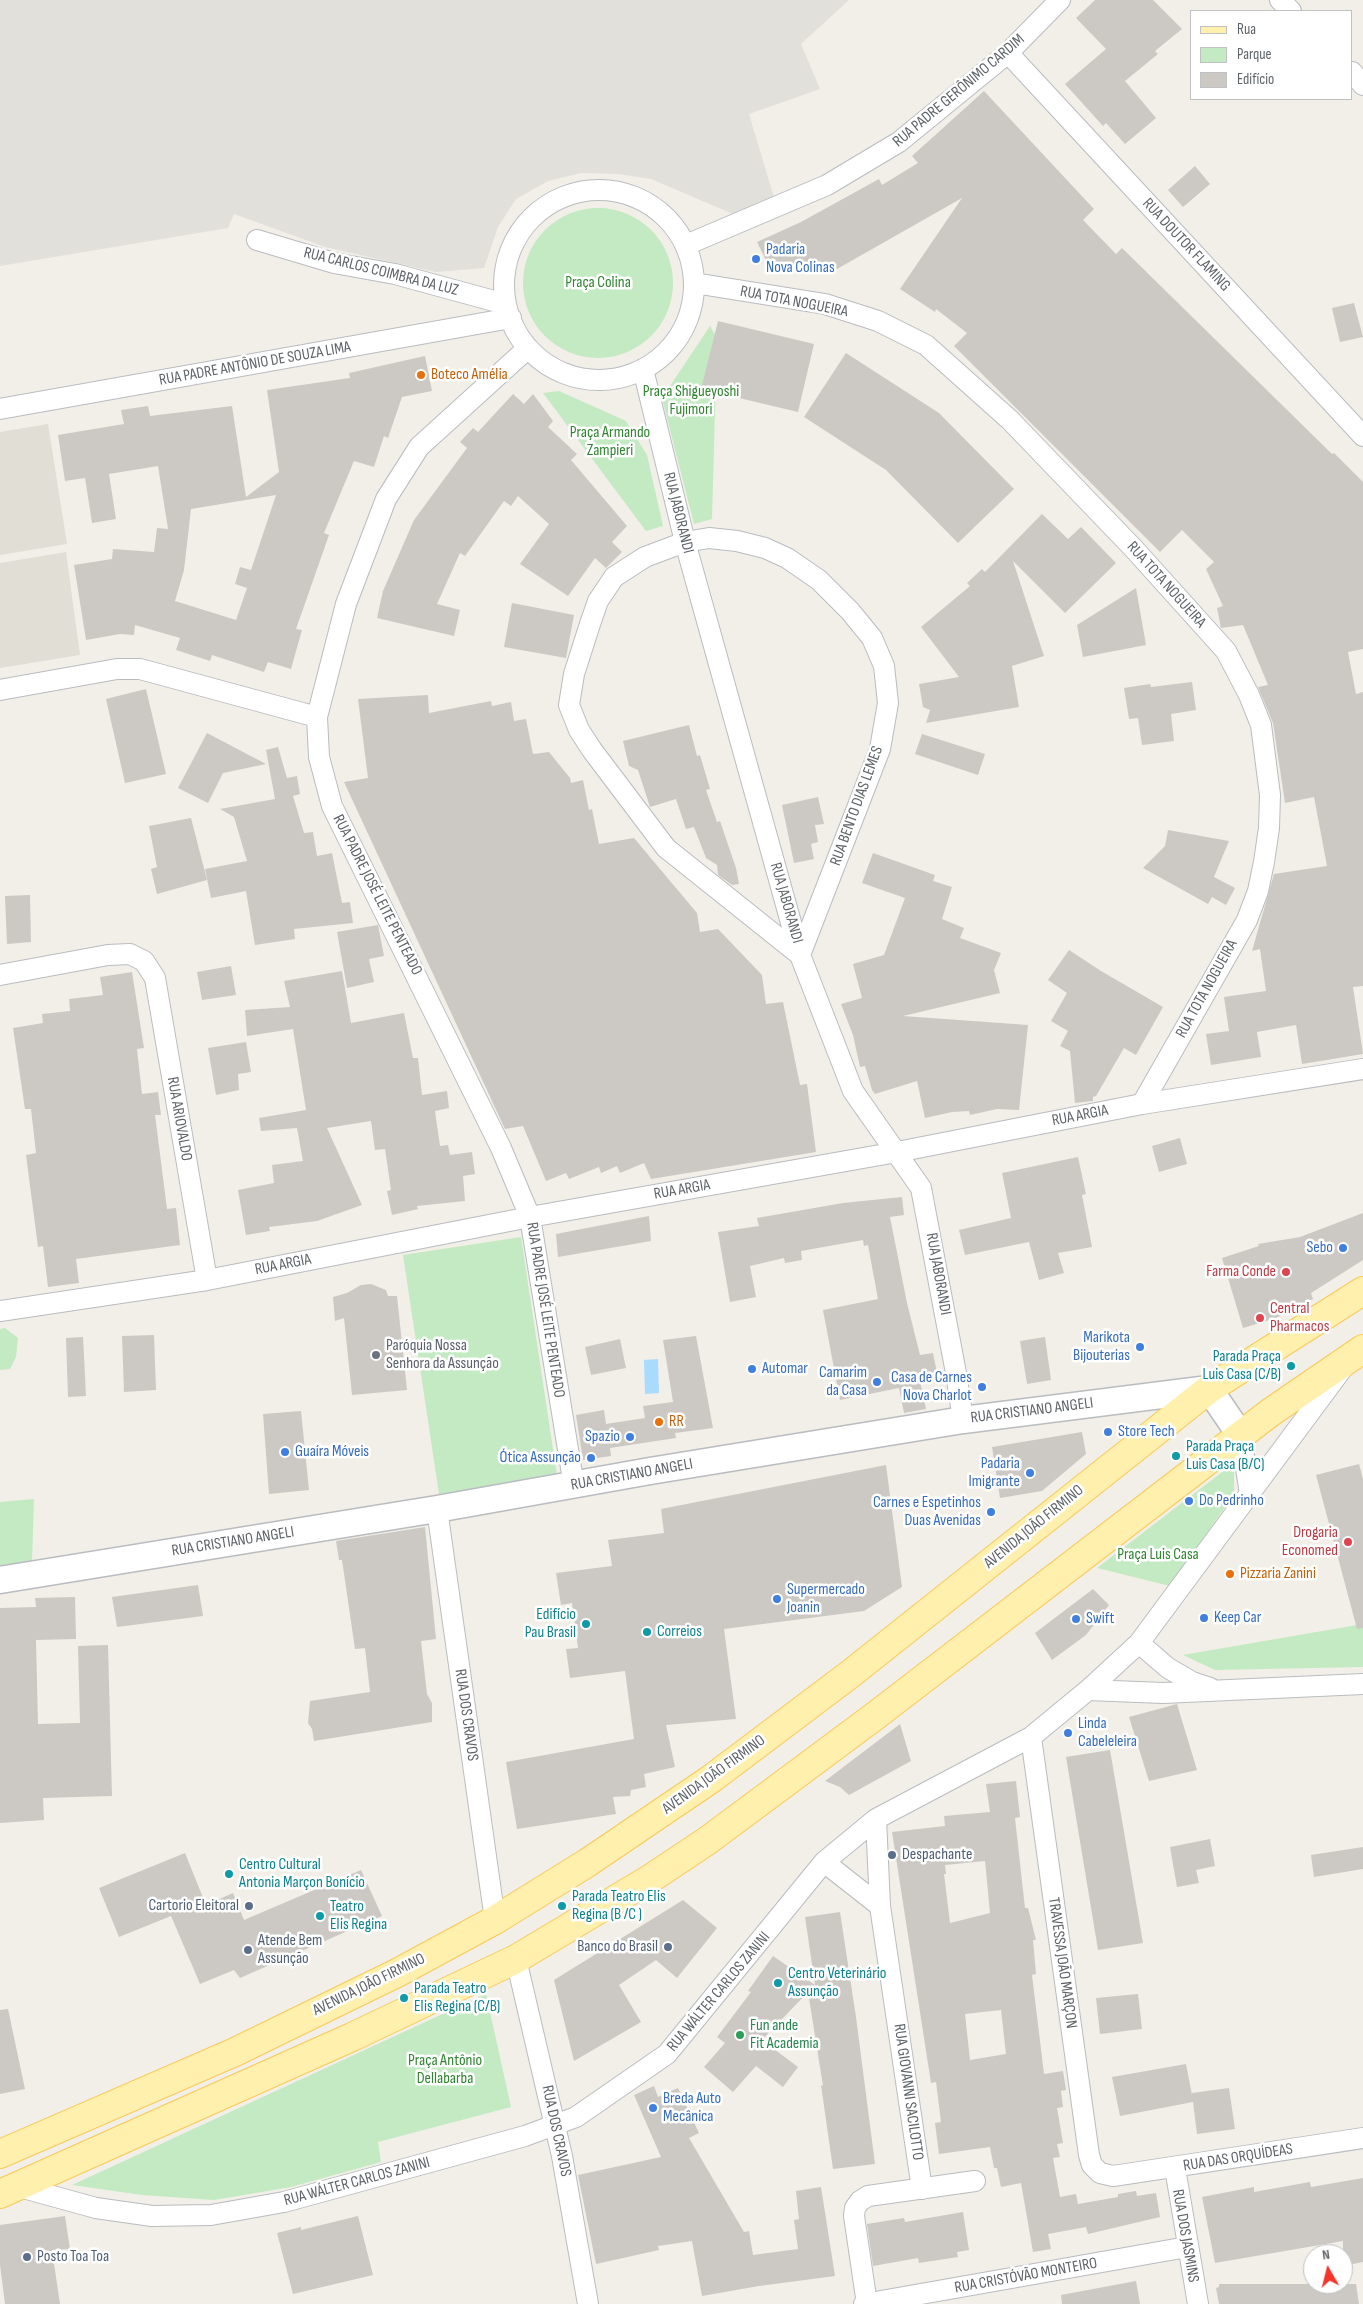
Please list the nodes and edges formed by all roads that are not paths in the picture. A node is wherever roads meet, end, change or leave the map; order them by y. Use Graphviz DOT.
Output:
graph roads {
  1 [pos="1060,0"];
  2 [pos="1280,0"];
  3 [pos="1290,10"];
  4 [pos="1008,53"];
  5 [pos="1353,73"];
  6 [pos="1363,84"];
  7 [pos="257,240"];
  8 [pos="686,245"];
  9 [pos="694,283"];
  10 [pos="508,311"];
  11 [pos="528,348"];
  12 [pos="643,369"];
  13 [pos="0,409"];
  14 [pos="1363,436"];
  15 [pos="685,542"];
  16 [pos="0,690"];
  17 [pos="317,717"];
  18 [pos="800,955"];
  19 [pos="0,975"];
  20 [pos="1363,1068"];
  21 [pos="1142,1104"];
  22 [pos="897,1152"];
  23 [pos="530,1217"];
  24 [pos="207,1280"];
  25 [pos="1363,1290"];
  26 [pos="0,1311"];
  27 [pos="1356,1353"];
  28 [pos="1209,1389"];
  29 [pos="963,1420"];
  30 [pos="1241,1436"];
  31 [pos="574,1486"];
  32 [pos="1250,1494"];
  33 [pos="437,1509"];
  34 [pos="0,1580"];
  35 [pos="1139,1643"];
  36 [pos="1363,1684"];
  37 [pos="1088,1690"];
  38 [pos="1216,1690"];
  39 [pos="1031,1737"];
  40 [pos="876,1819"];
  41 [pos="824,1862"];
  42 [pos="880,1906"];
  43 [pos="495,1920"];
  44 [pos="516,1959"];
  45 [pos="555,2125"];
  46 [pos="1363,2138"];
  47 [pos="0,2154"];
  48 [pos="1175,2168"];
  49 [pos="1112,2176"];
  50 [pos="975,2181"];
  51 [pos="922,2188"];
  52 [pos="8,2190"];
  53 [pos="1187,2248"];
  54 [pos="588,2304"];
  55 [pos="865,2304"];
  56 [pos="1198,2304"];
  1 -- 4 [label="street, RUA PADRE GERÔNIMO CARDIM"];
  2 -- 3 [label="street"];
  4 -- 8 [label="street, RUA PADRE GERÔNIMO CARDIM"];
  4 -- 14 [label="street, RUA DOUTOR FLAMING"];
  5 -- 6 [label="street"];
  7 -- 10 [label="street, RUA CARLOS COIMBRA DA LUZ"];
  8 -- 9 [label="street"];
  8 -- 10 [label="street"];
  9 -- 12 [label="street"];
  9 -- 21 [label="street, RUA TOTA NOGUEIRA"];
  10 -- 11 [label="street"];
  10 -- 13 [label="street, RUA PADRE ANTÔNIO DE SOUZA LIMA"];
  11 -- 12 [label="street"];
  11 -- 17 [label="street, RUA PADRE JOSÉ LEITE PENTEADO"];
  12 -- 15 [label="street, RUA JABORANDI"];
  15 -- 18 [label="street, RUA JABORANDI"];
  15 -- 18 [label="street, RUA BENTO DIAS LEMES"];
  15 -- 18 [label="street, RUA BENTO DIAS LEMES"];
  16 -- 17 [label="street"];
  17 -- 23 [label="street, RUA PADRE JOSÉ LEITE PENTEADO"];
  18 -- 22 [label="street, RUA JABORANDI"];
  19 -- 24 [label="street, RUA ARIOVALDO"];
  20 -- 21 [label="street, RUA ARGIA"];
  21 -- 22 [label="street, RUA ARGIA"];
  22 -- 23 [label="street, RUA ARGIA"];
  22 -- 29 [label="street, RUA JABORANDI"];
  23 -- 24 [label="street, RUA ARGIA"];
  23 -- 31 [label="street, RUA PADRE JOSÉ LEITE PENTEADO"];
  24 -- 26 [label="street, RUA ARGIA"];
  25 -- 28 [label="main road, AVENIDA JOÃO FIRMINO"];
  27 -- 30 [label="main road"];
  27 -- 32 [label="street, RUA WÁLTER CARLOS ZANINI"];
  28 -- 29 [label="street, RUA CRISTIANO ANGELI"];
  28 -- 30 [label="street"];
  28 -- 43 [label="main road, AVENIDA JOÃO FIRMINO"];
  29 -- 31 [label="street, RUA CRISTIANO ANGELI"];
  30 -- 32 [label="street"];
  30 -- 44 [label="main road"];
  31 -- 33 [label="street, RUA CRISTIANO ANGELI"];
  32 -- 35 [label="street, RUA WÁLTER CARLOS ZANINI"];
  33 -- 34 [label="street, RUA CRISTIANO ANGELI"];
  33 -- 43 [label="street, RUA DOS CRAVOS"];
  35 -- 37 [label="street, RUA WÁLTER CARLOS ZANINI"];
  35 -- 38 [label="street"];
  36 -- 38 [label="street"];
  37 -- 38 [label="street"];
  37 -- 39 [label="street, RUA WÁLTER CARLOS ZANINI"];
  39 -- 40 [label="street, RUA WÁLTER CARLOS ZANINI"];
  39 -- 49 [label="street, TRAVESSA JOÃO MARÇON"];
  40 -- 41 [label="street, RUA WÁLTER CARLOS ZANINI"];
  40 -- 42 [label="street, RUA GIOVANNI SACILOTTO"];
  41 -- 42 [label="street"];
  41 -- 45 [label="street, RUA WÁLTER CARLOS ZANINI"];
  42 -- 51 [label="street, RUA GIOVANNI SACILOTTO"];
  43 -- 47 [label="main road, AVENIDA JOÃO FIRMINO"];
  44 -- 45 [label="street, RUA DOS CRAVOS"];
  44 -- 52 [label="main road"];
  45 -- 52 [label="street, RUA WÁLTER CARLOS ZANINI"];
  45 -- 54 [label="street, RUA DOS CRAVOS"];
  46 -- 48 [label="street, RUA DAS ORQUÍDEAS"];
  48 -- 49 [label="street, RUA DAS ORQUÍDEAS"];
  48 -- 53 [label="street, RUA DOS JASMINS"];
  50 -- 51 [label="street"];
  51 -- 55 [label="street"];
  53 -- 55 [label="street, RUA CRISTÓVÃO MONTEIRO"];
  53 -- 56 [label="street, RUA DOS JASMINS"];
}
